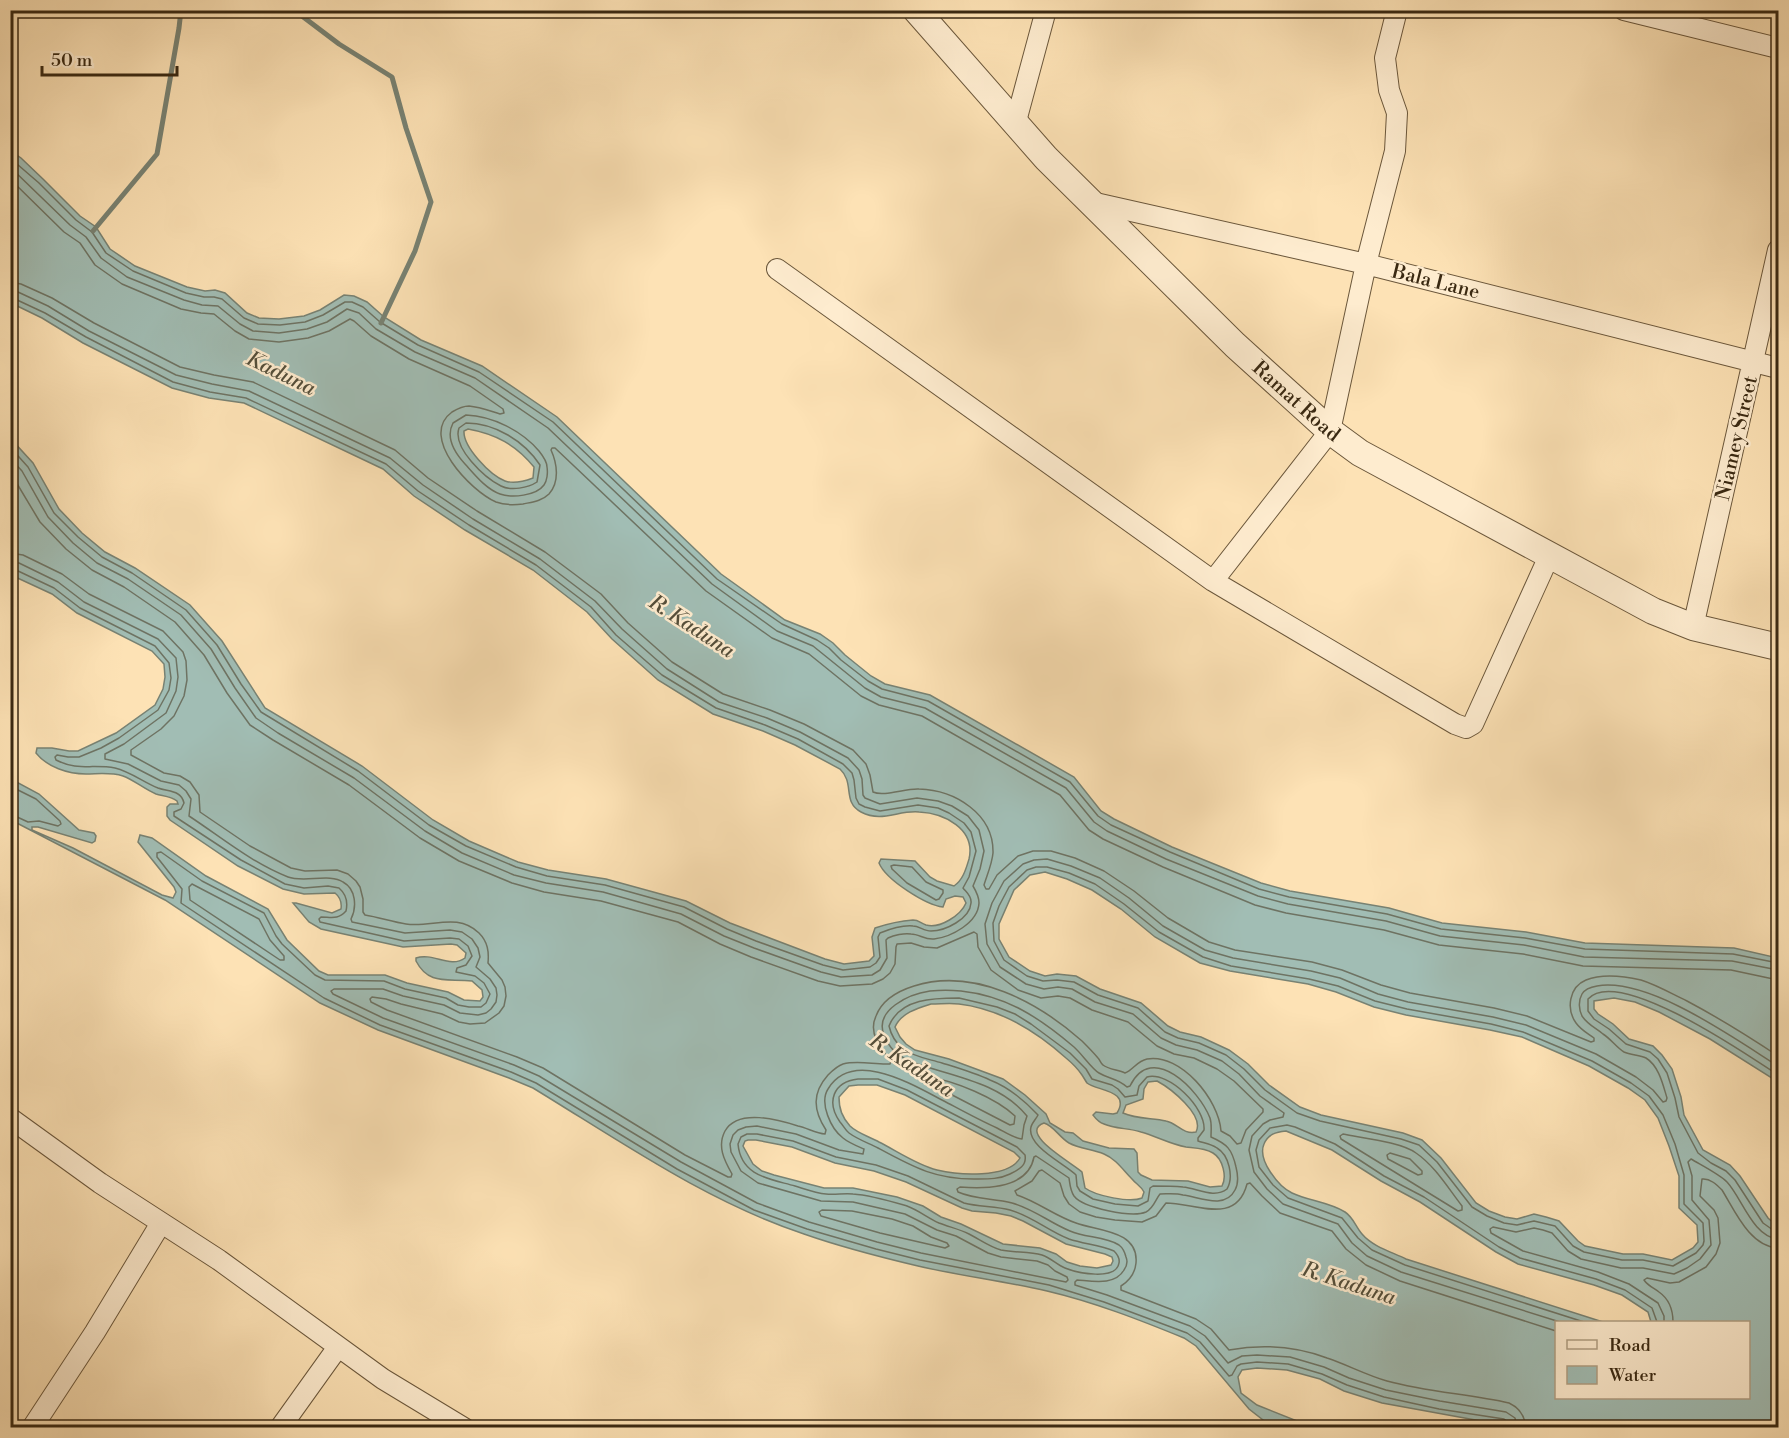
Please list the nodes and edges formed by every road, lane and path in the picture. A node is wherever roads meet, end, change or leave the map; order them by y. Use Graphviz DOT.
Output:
graph roads {
  1 [pos="916,10"];
  2 [pos="1046,10"];
  3 [pos="1397,10"];
  4 [pos="1624,10"];
  5 [pos="1779,48"];
  6 [pos="1015,125"];
  7 [pos="1091,202"];
  8 [pos="1779,250"];
  9 [pos="1366,264"];
  10 [pos="777,269"];
  11 [pos="1753,360"];
  12 [pos="1779,368"];
  13 [pos="1330,431"];
  14 [pos="1550,554"];
  15 [pos="1213,582"];
  16 [pos="1693,627"];
  17 [pos="1779,647"];
  18 [pos="10,1118"];
  19 [pos="161,1222"];
  20 [pos="338,1347"];
  21 [pos="32,1428"];
  22 [pos="280,1428"];
  23 [pos="464,1428"];
  1 -- 6 [label="street, Ramat Road"];
  2 -- 6 [label="street"];
  3 -- 9 [label="street"];
  4 -- 5 [label="street"];
  6 -- 7 [label="street, Ramat Road"];
  7 -- 9 [label="street, Bala Lane"];
  7 -- 13 [label="street, Ramat Road"];
  8 -- 11 [label="street, Niamey Street"];
  9 -- 11 [label="street, Bala Lane"];
  9 -- 13 [label="street"];
  10 -- 15 [label="street"];
  11 -- 12 [label="street, Bala Lane"];
  11 -- 16 [label="street, Niamey Street"];
  13 -- 14 [label="street, Ramat Road"];
  13 -- 15 [label="street"];
  14 -- 15 [label="street"];
  14 -- 16 [label="street, Ramat Road"];
  16 -- 17 [label="street, Ramat Road"];
  18 -- 19 [label="street"];
  19 -- 20 [label="street"];
  19 -- 21 [label="street"];
  20 -- 22 [label="street"];
  20 -- 23 [label="street"];
}
